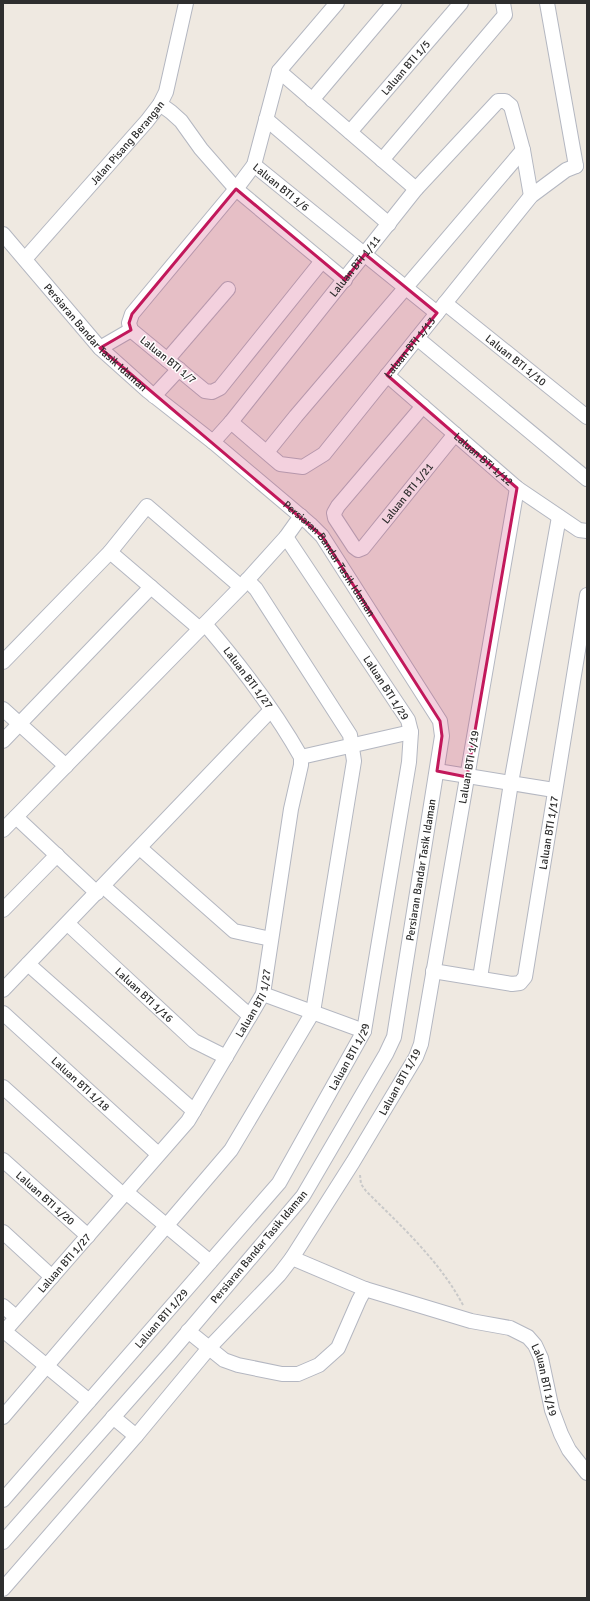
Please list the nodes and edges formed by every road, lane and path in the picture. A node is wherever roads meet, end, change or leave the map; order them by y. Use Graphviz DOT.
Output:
graph roads {
  1 [pos="186,3"];
  2 [pos="337,3"];
  3 [pos="394,3"];
  4 [pos="461,3"];
  5 [pos="503,3"];
  6 [pos="547,3"];
  7 [pos="279,71"];
  8 [pos="312,100"];
  9 [pos="160,104"];
  10 [pos="266,119"];
  11 [pos="350,132"];
  12 [pos="523,150"];
  13 [pos="382,160"];
  14 [pos="254,165"];
  15 [pos="581,168"];
  16 [pos="236,189"];
  17 [pos="416,189"];
  18 [pos="531,196"];
  19 [pos="389,224"];
  20 [pos="3,234"];
  21 [pos="365,254"];
  22 [pos="24,259"];
  23 [pos="322,261"];
  24 [pos="345,280"];
  25 [pos="228,288"];
  26 [pos="406,288"];
  27 [pos="441,308"];
  28 [pos="131,330"];
  29 [pos="417,338"];
  30 [pos="100,348"];
  31 [pos="167,360"];
  32 [pos="179,369"];
  33 [pos="387,375"];
  34 [pos="154,396"];
  35 [pos="423,406"];
  36 [pos="587,417"];
  37 [pos="231,422"];
  38 [pos="455,434"];
  39 [pos="213,442"];
  40 [pos="267,452"];
  41 [pos="587,479"];
  42 [pos="518,488"];
  43 [pos="301,516"];
  44 [pos="559,517"];
  45 [pos="587,531"];
  46 [pos="286,537"];
  47 [pos="110,552"];
  48 [pos="244,583"];
  49 [pos="151,587"];
  50 [pos="587,595"];
  51 [pos="203,626"];
  52 [pos="3,662"];
  53 [pos="3,709"];
  54 [pos="271,710"];
  55 [pos="19,724"];
  56 [pos="411,732"];
  57 [pos="3,741"];
  58 [pos="353,745"];
  59 [pos="301,757"];
  60 [pos="66,766"];
  61 [pos="437,771"];
  62 [pos="467,777"];
  63 [pos="511,783"];
  64 [pos="554,790"];
  65 [pos="16,817"];
  66 [pos="3,830"];
  67 [pos="140,848"];
  68 [pos="57,855"];
  69 [pos="100,889"];
  70 [pos="3,910"];
  71 [pos="68,924"];
  72 [pos="272,939"];
  73 [pos="28,964"];
  74 [pos="433,971"];
  75 [pos="480,978"];
  76 [pos="3,990"];
  77 [pos="263,994"];
  78 [pos="313,1012"];
  79 [pos="3,1013"];
  80 [pos="250,1016"];
  81 [pos="364,1031"];
  82 [pos="226,1057"];
  83 [pos="3,1088"];
  84 [pos="194,1111"];
  85 [pos="158,1154"];
  86 [pos="3,1160"];
  87 [pos="353,1162"];
  88 [pos="125,1194"];
  89 [pos="166,1227"];
  90 [pos="3,1232"];
  91 [pos="88,1236"];
  92 [pos="292,1258"];
  93 [pos="210,1262"];
  94 [pos="52,1277"];
  95 [pos="365,1289"];
  96 [pos="3,1306"];
  97 [pos="16,1318"];
  98 [pos="464,1318"];
  99 [pos="188,1331"];
  100 [pos="4,1332"];
  101 [pos="209,1348"];
  102 [pos="46,1367"];
  103 [pos="89,1401"];
  104 [pos="3,1417"];
  105 [pos="113,1417"];
  106 [pos="136,1436"];
  107 [pos="587,1473"];
  108 [pos="3,1500"];
  109 [pos="3,1542"];
  110 [pos="3,1589"];
  1 -- 9 [label="street, Jalan Pisang Berangan"];
  2 -- 7 [label="street"];
  3 -- 8 [label="street"];
  4 -- 11 [label="street, Laluan BTI 1/5"];
  5 -- 13 [label="street"];
  6 -- 15 [label="street"];
  7 -- 8 [label="street"];
  7 -- 10 [label="street, Laluan BTI 1/6"];
  8 -- 11 [label="street"];
  9 -- 16 [label="street"];
  9 -- 22 [label="street, Jalan Pisang Berangan"];
  10 -- 14 [label="street, Laluan BTI 1/6"];
  10 -- 19 [label="street"];
  11 -- 13 [label="street"];
  12 -- 17 [label="street, Laluan BTI 1/11"];
  12 -- 18 [label="street"];
  12 -- 26 [label="street"];
  13 -- 17 [label="street"];
  14 -- 16 [label="street, Laluan BTI 1/7"];
  14 -- 21 [label="street, Laluan BTI 1/6"];
  15 -- 18 [label="street, Laluan BTI 1/13"];
  16 -- 23 [label="street"];
  16 -- 28 [label="street, Laluan BTI 1/7"];
  17 -- 19 [label="street, Laluan BTI 1/11"];
  18 -- 27 [label="street, Laluan BTI 1/13"];
  19 -- 21 [label="street, Laluan BTI 1/11"];
  20 -- 22 [label="street, Persiaran Bandar Tasik Idaman"];
  21 -- 24 [label="street, Laluan BTI 1/11"];
  21 -- 26 [label="street, Laluan BTI 1/6"];
  22 -- 30 [label="street, Persiaran Bandar Tasik Idaman"];
  23 -- 24 [label="street"];
  23 -- 32 [label="street, Laluan BTI 1/7"];
  24 -- 37 [label="street, Laluan BTI 1/11"];
  25 -- 31 [label="street"];
  26 -- 27 [label="street, Laluan BTI 1/10"];
  26 -- 40 [label="street"];
  27 -- 29 [label="street, Laluan BTI 1/13"];
  27 -- 36 [label="street, Laluan BTI 1/10"];
  28 -- 30 [label="street"];
  28 -- 31 [label="street, Laluan BTI 1/7"];
  29 -- 33 [label="street, Laluan BTI 1/13"];
  29 -- 41 [label="street"];
  30 -- 34 [label="street, Persiaran Bandar Tasik Idaman"];
  31 -- 32 [label="street, Laluan BTI 1/7"];
  32 -- 34 [label="street"];
  33 -- 35 [label="street, Laluan BTI 1/12"];
  33 -- 40 [label="street, Laluan BTI 1/13"];
  34 -- 39 [label="street, Persiaran Bandar Tasik Idaman"];
  35 -- 38 [label="street, Laluan BTI 1/12"];
  35 -- 38 [label="street, Laluan BTI 1/21"];
  37 -- 39 [label="street, Laluan BTI 1/11"];
  37 -- 40 [label="street, Laluan BTI 1/13"];
  38 -- 42 [label="street, Laluan BTI 1/12"];
  39 -- 43 [label="street, Persiaran Bandar Tasik Idaman"];
  42 -- 44 [label="street, Laluan BTI 1/12"];
  42 -- 62 [label="street, Laluan BTI 1/19"];
  43 -- 46 [label="street"];
  43 -- 61 [label="street, Persiaran Bandar Tasik Idaman"];
  44 -- 45 [label="street, Laluan BTI 1/12"];
  44 -- 63 [label="street"];
  46 -- 48 [label="street"];
  46 -- 56 [label="street, Laluan BTI 1/29"];
  47 -- 48 [label="street"];
  47 -- 49 [label="street, Laluan BTI 1/27"];
  47 -- 52 [label="street"];
  48 -- 51 [label="street"];
  48 -- 58 [label="street"];
  49 -- 51 [label="street, Laluan BTI 1/27"];
  49 -- 55 [label="street"];
  50 -- 64 [label="street, Laluan BTI 1/17"];
  51 -- 54 [label="street, Laluan BTI 1/27"];
  51 -- 60 [label="street"];
  53 -- 55 [label="street"];
  54 -- 59 [label="street, Laluan BTI 1/27"];
  54 -- 67 [label="street"];
  55 -- 57 [label="street"];
  55 -- 60 [label="street"];
  56 -- 58 [label="street"];
  56 -- 81 [label="street, Laluan BTI 1/29"];
  58 -- 59 [label="street"];
  58 -- 78 [label="street"];
  59 -- 72 [label="street, Laluan BTI 1/27"];
  60 -- 65 [label="street"];
  61 -- 62 [label="street"];
  61 -- 99 [label="street, Persiaran Bandar Tasik Idaman"];
  62 -- 63 [label="street"];
  62 -- 74 [label="street, Laluan BTI 1/19"];
  63 -- 64 [label="street"];
  63 -- 75 [label="street"];
  64 -- 75 [label="street, Laluan BTI 1/17"];
  65 -- 66 [label="street"];
  65 -- 68 [label="street"];
  67 -- 69 [label="street"];
  67 -- 72 [label="street"];
  68 -- 69 [label="street"];
  68 -- 70 [label="street"];
  69 -- 71 [label="street"];
  69 -- 80 [label="street"];
  71 -- 73 [label="street"];
  71 -- 82 [label="street, Laluan BTI 1/16"];
  72 -- 77 [label="street, Laluan BTI 1/27"];
  73 -- 76 [label="street"];
  73 -- 84 [label="street"];
  74 -- 75 [label="street, Laluan BTI 1/17"];
  74 -- 87 [label="street, Laluan BTI 1/19"];
  77 -- 78 [label="street"];
  77 -- 80 [label="street, Laluan BTI 1/27"];
  78 -- 81 [label="street"];
  78 -- 89 [label="street"];
  79 -- 85 [label="street, Laluan BTI 1/18"];
  80 -- 82 [label="street, Laluan BTI 1/27"];
  81 -- 93 [label="street, Laluan BTI 1/29"];
  82 -- 84 [label="street, Laluan BTI 1/27"];
  83 -- 88 [label="street"];
  84 -- 85 [label="street, Laluan BTI 1/27"];
  85 -- 88 [label="street, Laluan BTI 1/27"];
  86 -- 91 [label="street, Laluan BTI 1/20"];
  87 -- 92 [label="street, Laluan BTI 1/19"];
  87 -- 98 [label="path"];
  88 -- 89 [label="street"];
  88 -- 91 [label="street, Laluan BTI 1/27"];
  89 -- 93 [label="street"];
  89 -- 102 [label="street"];
  90 -- 94 [label="street"];
  91 -- 94 [label="street, Laluan BTI 1/27"];
  92 -- 95 [label="street, Laluan BTI 1/19"];
  92 -- 101 [label="street"];
  93 -- 103 [label="street, Laluan BTI 1/29"];
  94 -- 97 [label="street, Laluan BTI 1/27"];
  95 -- 98 [label="street, Laluan BTI 1/19"];
  95 -- 101 [label="street"];
  96 -- 97 [label="street"];
  97 -- 100 [label="street, Laluan BTI 1/27"];
  98 -- 107 [label="street, Laluan BTI 1/19"];
  99 -- 101 [label="street"];
  99 -- 105 [label="street, Persiaran Bandar Tasik Idaman"];
  100 -- 102 [label="street"];
  101 -- 106 [label="street"];
  102 -- 103 [label="street"];
  102 -- 104 [label="street"];
  103 -- 108 [label="street, Laluan BTI 1/29"];
  105 -- 106 [label="street"];
  105 -- 109 [label="street, Persiaran Bandar Tasik Idaman"];
  106 -- 110 [label="street"];
}
